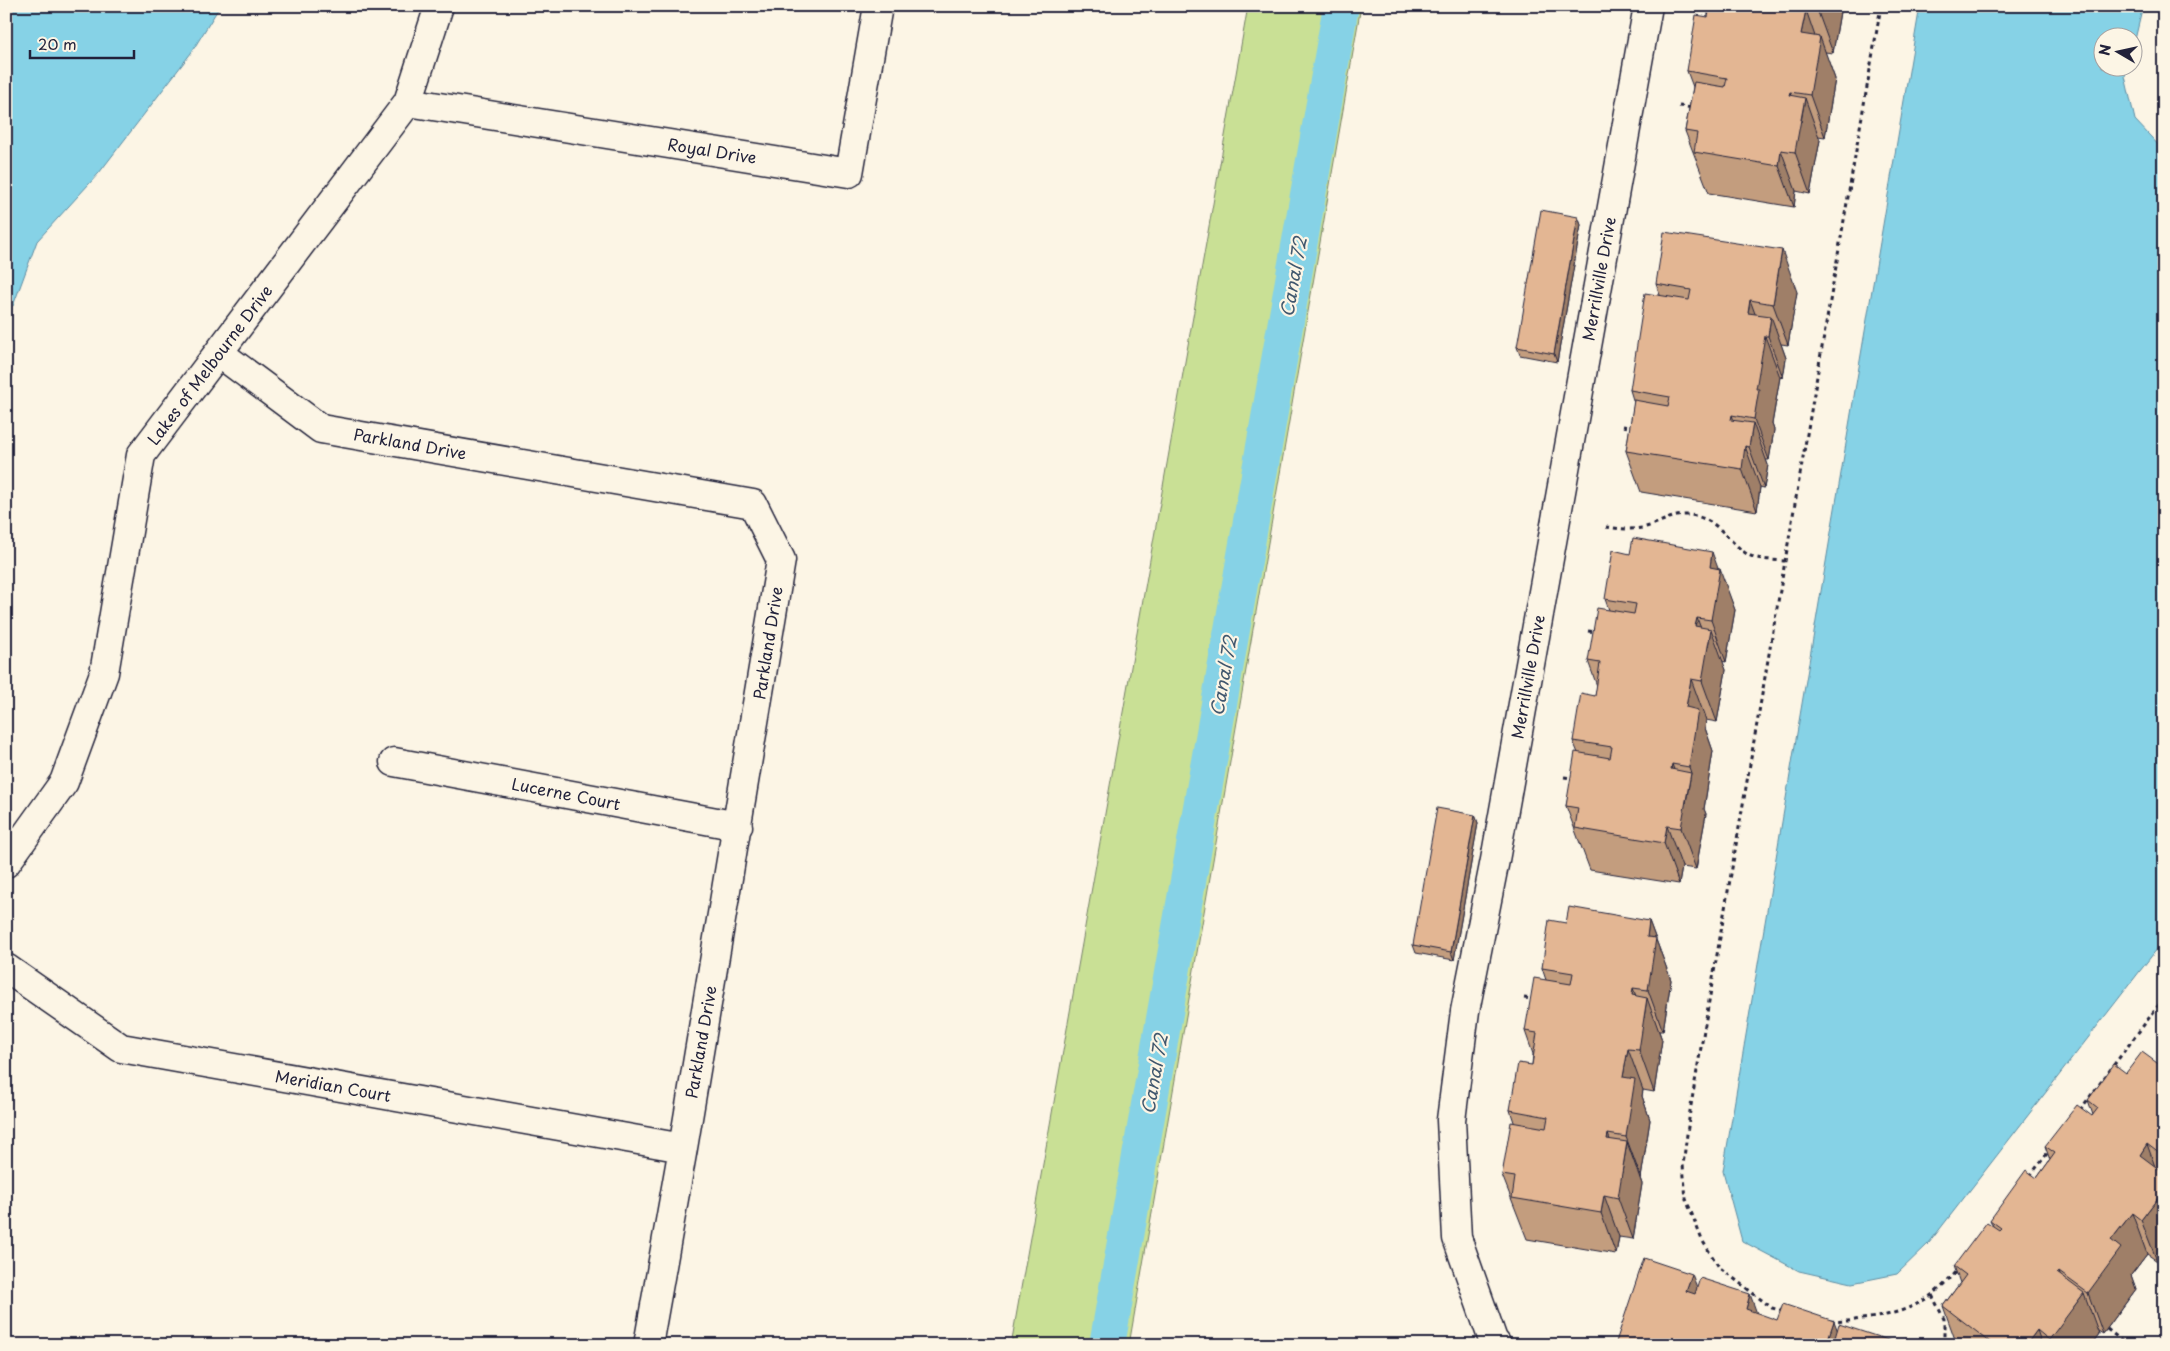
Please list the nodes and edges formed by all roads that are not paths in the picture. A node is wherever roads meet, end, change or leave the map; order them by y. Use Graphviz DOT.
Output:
graph roads {
  1 [pos="439,6"];
  2 [pos="878,6"];
  3 [pos="1648,6"];
  4 [pos="408,102"];
  5 [pos="220,354"];
  6 [pos="394,762"];
  7 [pos="738,826"];
  8 [pos="6,863"];
  9 [pos="6,968"];
  10 [pos="683,1148"];
  11 [pos="648,1345"];
  12 [pos="1497,1345"];
  1 -- 4 [label="street, Lakes of Melbourne Drive"];
  2 -- 4 [label="street, Royal Drive"];
  3 -- 12 [label="street, Merrillville Drive"];
  4 -- 5 [label="street, Lakes of Melbourne Drive"];
  5 -- 7 [label="street, Parkland Drive"];
  5 -- 8 [label="street, Lakes of Melbourne Drive"];
  6 -- 7 [label="street, Lucerne Court"];
  7 -- 10 [label="street, Parkland Drive"];
  9 -- 10 [label="street, Meridian Court"];
  10 -- 11 [label="street, Parkland Drive"];
}
